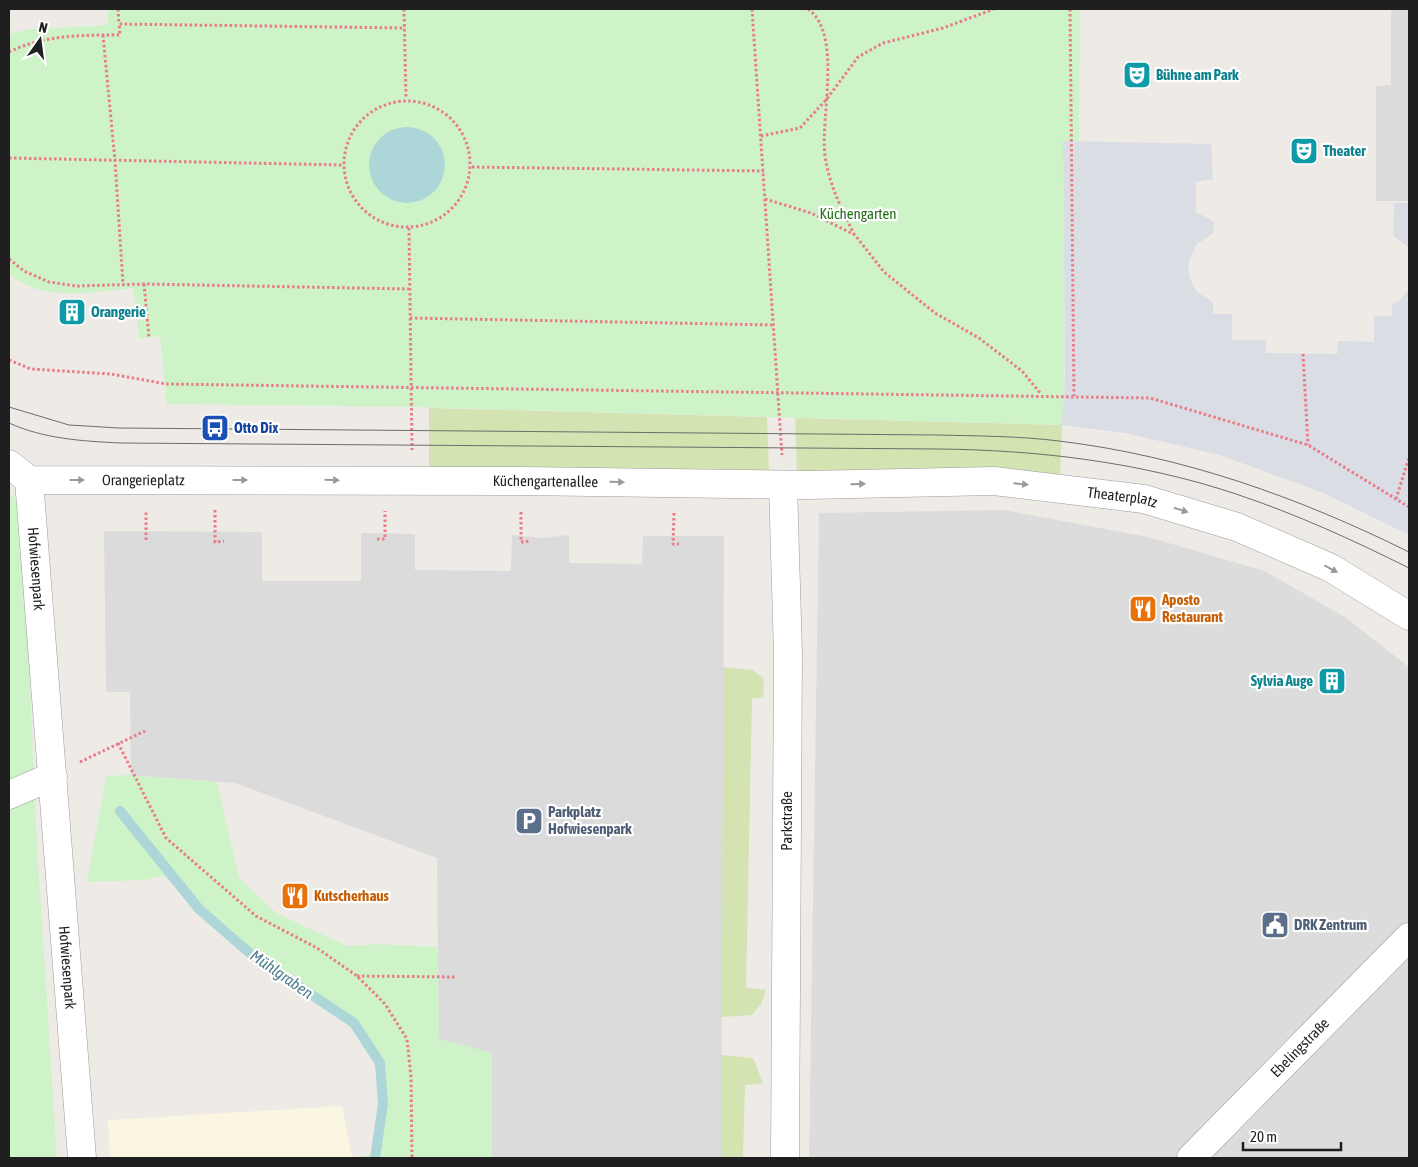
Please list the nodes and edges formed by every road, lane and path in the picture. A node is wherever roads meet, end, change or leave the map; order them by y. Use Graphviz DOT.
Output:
graph roads {
  1 [pos="118,9"];
  2 [pos="404,9"];
  3 [pos="752,9"];
  4 [pos="808,9"];
  5 [pos="994,9"];
  6 [pos="1070,9"];
  7 [pos="119,24"];
  8 [pos="405,28"];
  9 [pos="103,35"];
  10 [pos="9,52"];
  11 [pos="406,99"];
  12 [pos="826,100"];
  13 [pos="761,136"];
  14 [pos="9,158"];
  15 [pos="115,161"];
  16 [pos="342,165"];
  17 [pos="472,167"];
  18 [pos="764,171"];
  19 [pos="766,199"];
  20 [pos="409,228"];
  21 [pos="855,235"];
  22 [pos="9,260"];
  23 [pos="123,284"];
  24 [pos="144,284"];
  25 [pos="409,289"];
  26 [pos="410,318"];
  27 [pos="774,325"];
  28 [pos="148,337"];
  29 [pos="1303,354"];
  30 [pos="9,360"];
  31 [pos="412,388"];
  32 [pos="779,392"];
  33 [pos="1041,395"];
  34 [pos="1074,396"];
  35 [pos="1308,445"];
  36 [pos="1409,458"];
  37 [pos="19,472"];
  38 [pos="215,480"];
  39 [pos="283,480"];
  40 [pos="413,481"];
  41 [pos="521,481"];
  42 [pos="796,485"];
  43 [pos="1396,499"];
  44 [pos="1409,507"];
  45 [pos="224,541"];
  46 [pos="530,541"];
  47 [pos="1409,616"];
  48 [pos="145,731"];
  49 [pos="118,743"];
  50 [pos="53,776"];
  51 [pos="9,795"];
  52 [pos="1409,937"];
  53 [pos="357,976"];
  54 [pos="455,977"];
  55 [pos="82,1158"];
  56 [pos="412,1158"];
  57 [pos="785,1158"];
  58 [pos="1191,1158"];
  1 -- 7 [label="path"];
  2 -- 8 [label="path"];
  3 -- 13 [label="path"];
  4 -- 12 [label="path"];
  5 -- 12 [label="path"];
  6 -- 34 [label="path"];
  7 -- 8 [label="path"];
  7 -- 9 [label="path"];
  8 -- 11 [label="path"];
  9 -- 10 [label="path"];
  9 -- 15 [label="path"];
  11 -- 16 [label="path"];
  11 -- 17 [label="path"];
  12 -- 13 [label="path"];
  12 -- 21 [label="path"];
  13 -- 18 [label="path"];
  14 -- 15 [label="path"];
  15 -- 16 [label="path"];
  15 -- 23 [label="path"];
  16 -- 20 [label="path"];
  17 -- 18 [label="path"];
  17 -- 20 [label="path"];
  18 -- 19 [label="path"];
  19 -- 21 [label="path"];
  19 -- 27 [label="path"];
  20 -- 25 [label="path"];
  21 -- 33 [label="path"];
  22 -- 23 [label="path"];
  23 -- 24 [label="path"];
  24 -- 25 [label="path"];
  24 -- 28 [label="path"];
  25 -- 26 [label="path"];
  26 -- 27 [label="path"];
  26 -- 31 [label="path"];
  27 -- 32 [label="path"];
  29 -- 35 [label="path"];
  30 -- 31 [label="path"];
  31 -- 32 [label="path"];
  31 -- 40 [label="path"];
  32 -- 33 [label="path"];
  32 -- 42 [label="path"];
  33 -- 34 [label="path"];
  34 -- 35 [label="path"];
  35 -- 43 [label="path"];
  36 -- 43 [label="path"];
  37 -- 38 [label="street, Orangerieplatz, one-way"];
  37 -- 50 [label="street, Hofwiesenpark"];
  38 -- 39 [label="street, Orangerieplatz, one-way"];
  38 -- 45 [label="path"];
  39 -- 40 [label="street, Küchengartenallee, one-way"];
  40 -- 41 [label="street, Küchengartenallee"];
  41 -- 42 [label="street, Küchengartenallee, one-way"];
  41 -- 46 [label="path"];
  42 -- 47 [label="street, Theaterplatz, one-way"];
  42 -- 57 [label="street, Parkstraße"];
  43 -- 44 [label="path"];
  48 -- 49 [label="path"];
  49 -- 50 [label="path"];
  49 -- 53 [label="path"];
  50 -- 51 [label="street"];
  50 -- 55 [label="street, Hofwiesenpark"];
  52 -- 58 [label="street, Ebelingstraße"];
  53 -- 54 [label="path"];
  53 -- 56 [label="path"];
}
